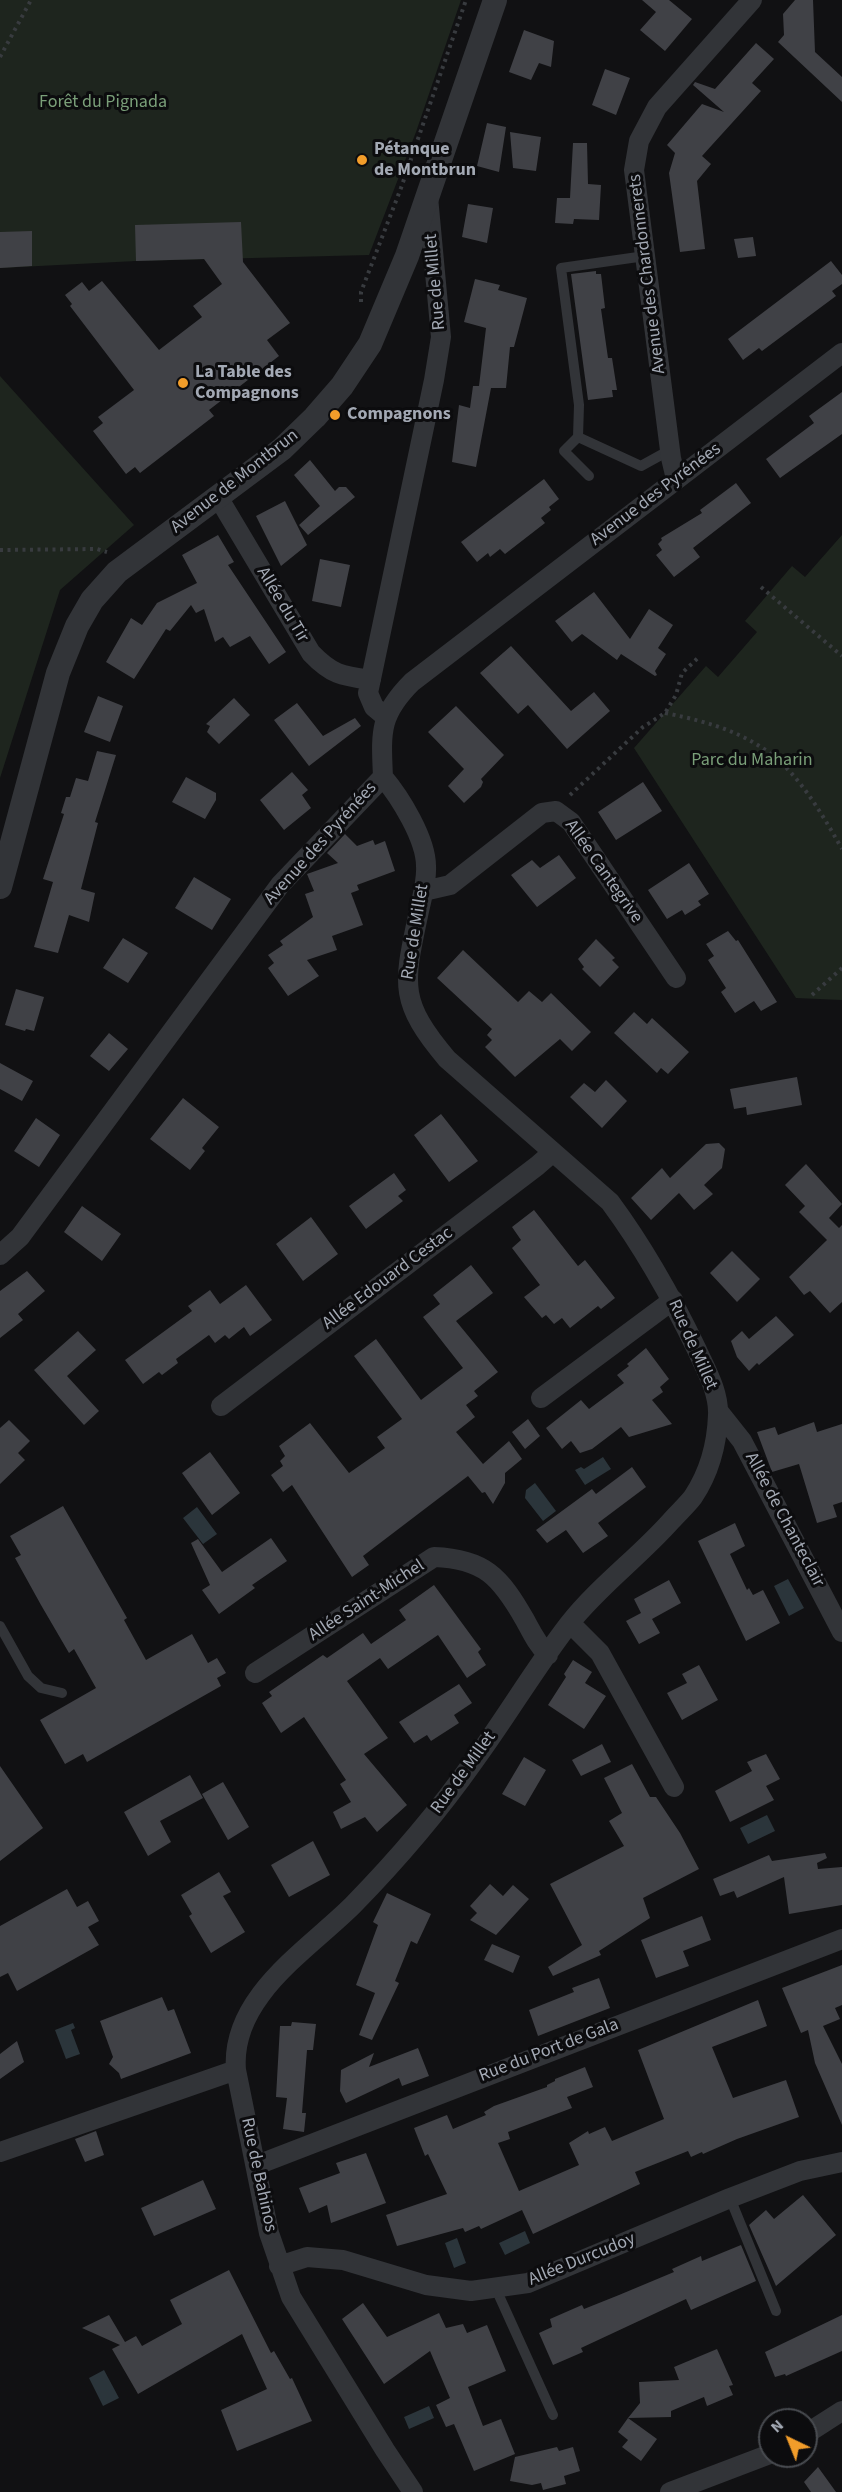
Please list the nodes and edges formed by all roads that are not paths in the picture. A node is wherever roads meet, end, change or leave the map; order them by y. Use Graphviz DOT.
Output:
graph roads {
  1 [pos="495,0"];
  2 [pos="752,0"];
  3 [pos="428,194"];
  4 [pos="645,256"];
  5 [pos="842,352"];
  6 [pos="578,437"];
  7 [pos="670,450"];
  8 [pos="589,476"];
  9 [pos="676,480"];
  10 [pos="218,497"];
  11 [pos="371,680"];
  12 [pos="386,717"];
  13 [pos="383,777"];
  14 [pos="0,887"];
  15 [pos="424,891"];
  16 [pos="676,978"];
  17 [pos="553,1152"];
  18 [pos="0,1255"];
  19 [pos="673,1300"];
  20 [pos="541,1398"];
  21 [pos="221,1406"];
  22 [pos="719,1412"];
  23 [pos="570,1623"];
  24 [pos="0,1626"];
  25 [pos="842,1632"];
  26 [pos="548,1655"];
  27 [pos="255,1673"];
  28 [pos="62,1693"];
  29 [pos="674,1787"];
  30 [pos="842,1939"];
  31 [pos="236,2070"];
  32 [pos="0,2152"];
  33 [pos="842,2162"];
  34 [pos="256,2165"];
  35 [pos="730,2198"];
  36 [pos="279,2266"];
  37 [pos="495,2289"];
  38 [pos="776,2311"];
  39 [pos="842,2411"];
  40 [pos="553,2415"];
  41 [pos="818,2426"];
  42 [pos="758,2459"];
  43 [pos="413,2492"];
  44 [pos="670,2492"];
  1 -- 3 [label="street, Avenue de Montbrun"];
  2 -- 4 [label="street, Avenue des Chardonnerets"];
  3 -- 10 [label="street, Avenue de Montbrun"];
  3 -- 11 [label="street, Rue de Millet"];
  4 -- 6 [label="lane"];
  4 -- 7 [label="street, Avenue des Chardonnerets"];
  5 -- 9 [label="street, Avenue des Pyrénées"];
  6 -- 7 [label="lane"];
  6 -- 8 [label="lane"];
  7 -- 9 [label="street, Avenue des Chardonnerets"];
  9 -- 12 [label="street, Avenue des Pyrénées"];
  10 -- 11 [label="street, Allée du Tir"];
  10 -- 14 [label="street, Avenue de Montbrun"];
  11 -- 12 [label="street, Rue de Millet"];
  12 -- 13 [label="street, Avenue des Pyrénées"];
  13 -- 15 [label="street, Rue de Millet"];
  13 -- 18 [label="street, Avenue des Pyrénées"];
  15 -- 16 [label="street, Allée Cantegrive"];
  15 -- 17 [label="street, Rue de Millet"];
  17 -- 19 [label="street, Rue de Millet"];
  17 -- 21 [label="street, Allée Edouard Cestac"];
  19 -- 20 [label="street"];
  19 -- 22 [label="street, Rue de Millet"];
  22 -- 23 [label="street, Rue de Millet"];
  22 -- 25 [label="street, Allée de Chanteclair"];
  23 -- 26 [label="street, Rue de Millet"];
  23 -- 29 [label="street"];
  24 -- 28 [label="lane"];
  26 -- 27 [label="street, Allée Saint-Michel"];
  26 -- 31 [label="street, Rue de Millet"];
  30 -- 34 [label="street, Rue du Port de Gala"];
  31 -- 32 [label="street"];
  31 -- 34 [label="street, Rue de Bahinos"];
  33 -- 35 [label="street, Allée Durcudoy"];
  34 -- 36 [label="street, Rue de Bahinos"];
  35 -- 37 [label="street, Allée Durcudoy"];
  35 -- 38 [label="lane"];
  36 -- 37 [label="street, Allée Durcudoy"];
  36 -- 43 [label="street, Rue de Bahinos"];
  37 -- 40 [label="lane"];
  39 -- 41 [label="street"];
  42 -- 44 [label="street"];
}
